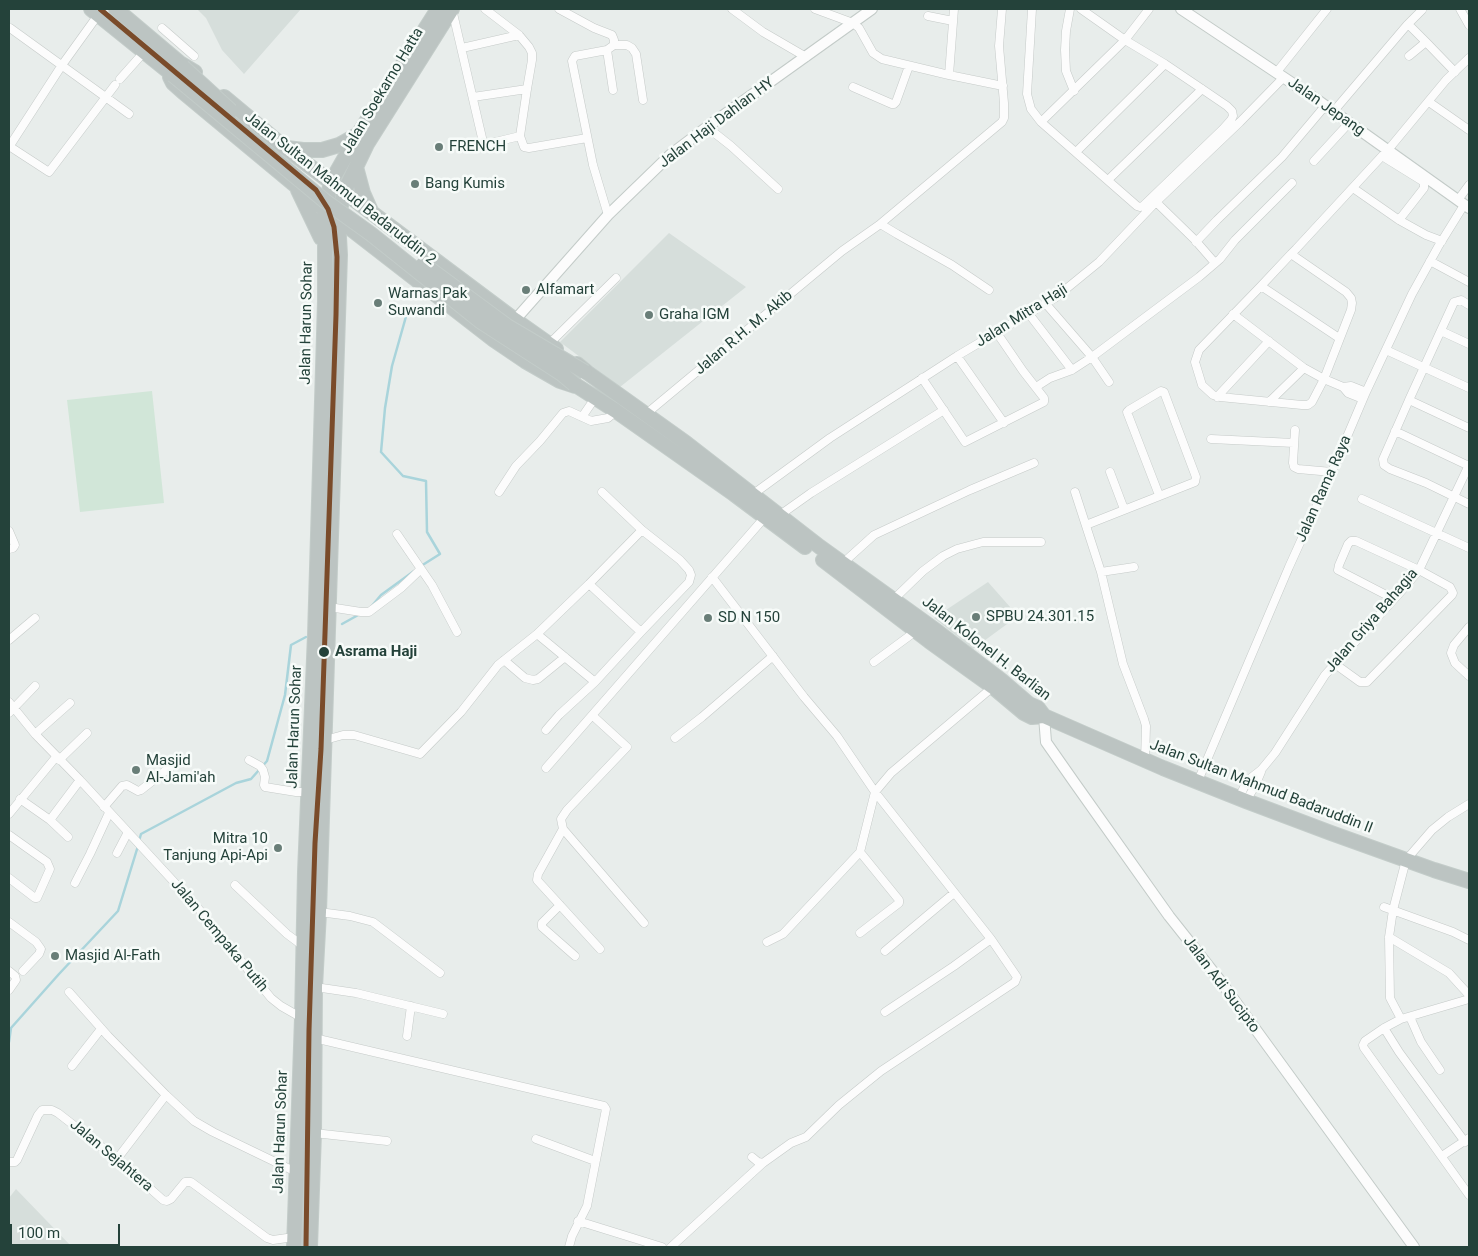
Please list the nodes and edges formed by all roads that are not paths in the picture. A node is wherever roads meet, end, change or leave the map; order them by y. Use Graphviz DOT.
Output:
graph roads {
  1 [pos="116,9"];
  2 [pos="438,9"];
  3 [pos="452,9"];
  4 [pos="485,9"];
  5 [pos="559,9"];
  6 [pos="732,9"];
  7 [pos="815,9"];
  8 [pos="872,9"];
  9 [pos="954,9"];
  10 [pos="1002,9"];
  11 [pos="1032,9"];
  12 [pos="1070,9"];
  13 [pos="1081,9"];
  14 [pos="1149,9"];
  15 [pos="1181,9"];
  16 [pos="1327,9"];
  17 [pos="1460,9"];
  18 [pos="1422,10"];
  19 [pos="94,12"];
  20 [pos="928,16"];
  21 [pos="952,21"];
  22 [pos="853,23"];
  23 [pos="1408,24"];
  24 [pos="1469,25"];
  25 [pos="10,28"];
  26 [pos="162,28"];
  27 [pos="520,35"];
  28 [pos="1125,40"];
  29 [pos="1426,42"];
  30 [pos="614,45"];
  31 [pos="183,46"];
  32 [pos="462,48"];
  33 [pos="607,50"];
  34 [pos="145,51"];
  35 [pos="194,56"];
  36 [pos="1409,56"];
  37 [pos="806,57"];
  38 [pos="1469,58"];
  39 [pos="1166,64"];
  40 [pos="62,66"];
  41 [pos="909,66"];
  42 [pos="175,67"];
  43 [pos="1455,72"];
  44 [pos="949,75"];
  45 [pos="1280,75"];
  46 [pos="1003,86"];
  47 [pos="853,87"];
  48 [pos="527,89"];
  49 [pos="1202,89"];
  50 [pos="613,90"];
  51 [pos="1074,92"];
  52 [pos="106,97"];
  53 [pos="473,97"];
  54 [pos="643,100"];
  55 [pos="1429,102"];
  56 [pos="1329,109"];
  57 [pos="129,114"];
  58 [pos="1041,122"];
  59 [pos="1349,123"];
  60 [pos="707,127"];
  61 [pos="1469,130"];
  62 [pos="359,133"];
  63 [pos="520,136"];
  64 [pos="587,138"];
  65 [pos="9,146"];
  66 [pos="284,147"];
  67 [pos="1388,150"];
  68 [pos="1076,152"];
  69 [pos="1314,161"];
  70 [pos="356,167"];
  71 [pos="312,169"];
  72 [pos="1108,180"];
  73 [pos="331,182"];
  74 [pos="1292,182"];
  75 [pos="1469,185"];
  76 [pos="297,187"];
  77 [pos="1353,188"];
  78 [pos="778,189"];
  79 [pos="344,192"];
  80 [pos="1156,202"];
  81 [pos="1464,205"];
  82 [pos="329,207"];
  83 [pos="372,212"];
  84 [pos="608,215"];
  85 [pos="338,220"];
  86 [pos="1399,220"];
  87 [pos="389,226"];
  88 [pos="879,226"];
  89 [pos="1196,242"];
  90 [pos="371,244"];
  91 [pos="1440,244"];
  92 [pos="325,246"];
  93 [pos="1291,254"];
  94 [pos="340,255"];
  95 [pos="1430,261"];
  96 [pos="1214,263"];
  97 [pos="616,278"];
  98 [pos="1469,282"];
  99 [pos="1261,286"];
  100 [pos="988,290"];
  101 [pos="1046,304"];
  102 [pos="1469,305"];
  103 [pos="1029,314"];
  104 [pos="1234,314"];
  105 [pos="515,320"];
  106 [pos="1441,331"];
  107 [pos="997,333"];
  108 [pos="1339,338"];
  109 [pos="1269,341"];
  110 [pos="550,344"];
  111 [pos="1469,344"];
  112 [pos="1386,350"];
  113 [pos="957,356"];
  114 [pos="1092,357"];
  115 [pos="1424,367"];
  116 [pos="1304,368"];
  117 [pos="1072,370"];
  118 [pos="587,373"];
  119 [pos="922,378"];
  120 [pos="1324,379"];
  121 [pos="1109,382"];
  122 [pos="575,385"];
  123 [pos="1036,387"];
  124 [pos="1469,388"];
  125 [pos="1364,396"];
  126 [pos="1217,397"];
  127 [pos="595,398"];
  128 [pos="1408,400"];
  129 [pos="1269,402"];
  130 [pos="944,410"];
  131 [pos="616,411"];
  132 [pos="646,414"];
  133 [pos="582,417"];
  134 [pos="1004,423"];
  135 [pos="1469,428"];
  136 [pos="1295,430"];
  137 [pos="1395,431"];
  138 [pos="1211,439"];
  139 [pos="1294,442"];
  140 [pos="1034,463"];
  141 [pos="1469,465"];
  142 [pos="1110,472"];
  143 [pos="1332,472"];
  144 [pos="499,492"];
  145 [pos="602,492"];
  146 [pos="1075,492"];
  147 [pos="752,495"];
  148 [pos="1159,495"];
  149 [pos="1454,496"];
  150 [pos="1362,499"];
  151 [pos="1469,504"];
  152 [pos="1124,510"];
  153 [pos="780,515"];
  154 [pos="765,517"];
  155 [pos="1086,525"];
  156 [pos="642,530"];
  157 [pos="9,531"];
  158 [pos="1436,533"];
  159 [pos="397,534"];
  160 [pos="1041,542"];
  161 [pos="1469,548"];
  162 [pos="9,549"];
  163 [pos="324,558"];
  164 [pos="843,563"];
  165 [pos="420,567"];
  166 [pos="1134,567"];
  167 [pos="1419,570"];
  168 [pos="1101,572"];
  169 [pos="712,577"];
  170 [pos="589,584"];
  171 [pos="894,599"];
  172 [pos="1394,599"];
  173 [pos="328,607"];
  174 [pos="34,618"];
  175 [pos="1469,627"];
  176 [pos="916,631"];
  177 [pos="458,632"];
  178 [pos="641,632"];
  179 [pos="537,634"];
  180 [pos="9,640"];
  181 [pos="773,656"];
  182 [pos="565,657"];
  183 [pos="504,660"];
  184 [pos="874,662"];
  185 [pos="970,663"];
  186 [pos="1335,664"];
  187 [pos="1469,676"];
  188 [pos="594,682"];
  189 [pos="997,684"];
  190 [pos="35,686"];
  191 [pos="70,703"];
  192 [pos="10,708"];
  193 [pos="593,716"];
  194 [pos="1044,716"];
  195 [pos="546,730"];
  196 [pos="34,734"];
  197 [pos="87,734"];
  198 [pos="675,738"];
  199 [pos="325,740"];
  200 [pos="57,759"];
  201 [pos="179,760"];
  202 [pos="249,760"];
  203 [pos="1145,761"];
  204 [pos="546,768"];
  205 [pos="80,780"];
  206 [pos="1198,781"];
  207 [pos="308,792"];
  208 [pos="876,792"];
  209 [pos="20,799"];
  210 [pos="1242,799"];
  211 [pos="1469,804"];
  212 [pos="106,810"];
  213 [pos="9,814"];
  214 [pos="50,820"];
  215 [pos="562,829"];
  216 [pos="9,835"];
  217 [pos="130,835"];
  218 [pos="68,836"];
  219 [pos="860,852"];
  220 [pos="117,853"];
  221 [pos="1406,860"];
  222 [pos="9,878"];
  223 [pos="1469,881"];
  224 [pos="75,883"];
  225 [pos="235,884"];
  226 [pos="954,893"];
  227 [pos="560,905"];
  228 [pos="1384,907"];
  229 [pos="1393,910"];
  230 [pos="319,912"];
  231 [pos="9,922"];
  232 [pos="644,923"];
  233 [pos="860,933"];
  234 [pos="1389,937"];
  235 [pos="991,939"];
  236 [pos="1469,940"];
  237 [pos="767,942"];
  238 [pos="303,946"];
  239 [pos="600,949"];
  240 [pos="885,952"];
  241 [pos="575,956"];
  242 [pos="9,971"];
  243 [pos="23,971"];
  244 [pos="440,973"];
  245 [pos="315,987"];
  246 [pos="9,990"];
  247 [pos="69,992"];
  248 [pos="1469,995"];
  249 [pos="1469,999"];
  250 [pos="411,1006"];
  251 [pos="885,1012"];
  252 [pos="443,1014"];
  253 [pos="1410,1017"];
  254 [pos="302,1018"];
  255 [pos="1401,1019"];
  256 [pos="102,1028"];
  257 [pos="1384,1028"];
  258 [pos="407,1036"];
  259 [pos="314,1038"];
  260 [pos="72,1066"];
  261 [pos="1440,1070"];
  262 [pos="166,1095"];
  263 [pos="314,1133"];
  264 [pos="536,1139"];
  265 [pos="1467,1140"];
  266 [pos="387,1141"];
  267 [pos="1442,1156"];
  268 [pos="752,1157"];
  269 [pos="117,1160"];
  270 [pos="595,1161"];
  271 [pos="9,1162"];
  272 [pos="763,1163"];
  273 [pos="296,1172"];
  274 [pos="1469,1194"];
  275 [pos="578,1221"];
  276 [pos="294,1242"];
  277 [pos="310,1247"];
  278 [pos="569,1247"];
  279 [pos="662,1247"];
  280 [pos="671,1247"];
  281 [pos="1414,1247"];
  1 -- 42 [label="highway"];
  2 -- 62 [label="highway, Jalan Soekarno Hatta"];
  3 -- 32 [label="street"];
  3 -- 70 [label="highway, Jalan Soekarno Hatta"];
  4 -- 27 [label="street"];
  5 -- 30 [label="street"];
  6 -- 37 [label="street"];
  7 -- 22 [label="street"];
  8 -- 22 [label="street, Jalan Haji Dahlan HY"];
  9 -- 21 [label="street"];
  10 -- 46 [label="street, Jalan R.H. M. Akib"];
  11 -- 58 [label="street"];
  12 -- 51 [label="street"];
  13 -- 28 [label="street"];
  14 -- 28 [label="street"];
  15 -- 45 [label="street, Jalan Jepang"];
  16 -- 45 [label="street, Jalan Mitra Haji"];
  17 -- 24 [label="street"];
  18 -- 23 [label="street"];
  19 -- 34 [label="highway, Jalan Sultan Mahmud Badaruddin 2"];
  19 -- 40 [label="street"];
  20 -- 21 [label="street"];
  21 -- 44 [label="street"];
  22 -- 37 [label="street, Jalan Haji Dahlan HY"];
  22 -- 41 [label="street"];
  23 -- 29 [label="street"];
  23 -- 56 [label="street"];
  25 -- 40 [label="street"];
  26 -- 31 [label="street"];
  27 -- 32 [label="street"];
  27 -- 48 [label="street"];
  28 -- 39 [label="street"];
  28 -- 51 [label="street"];
  29 -- 36 [label="street"];
  29 -- 43 [label="street"];
  30 -- 33 [label="street"];
  30 -- 54 [label="street"];
  31 -- 35 [label="street"];
  31 -- 42 [label="street"];
  32 -- 53 [label="street"];
  33 -- 50 [label="street"];
  33 -- 64 [label="street"];
  34 -- 42 [label="highway, Jalan Sultan Mahmud Badaruddin 2"];
  34 -- 52 [label="street"];
  37 -- 60 [label="street, Jalan Haji Dahlan HY"];
  38 -- 43 [label="street"];
  39 -- 49 [label="street"];
  39 -- 68 [label="street"];
  40 -- 52 [label="street"];
  40 -- 65 [label="street"];
  41 -- 44 [label="street"];
  41 -- 47 [label="street"];
  42 -- 66 [label="highway"];
  42 -- 76 [label="highway"];
  42 -- 118 [label="highway, Jalan Sultan Mahmud Badaruddin 2, bridge"];
  42 -- 122 [label="highway, Jalan Sultan Mahmud Badaruddin 2, bridge"];
  43 -- 55 [label="street"];
  44 -- 46 [label="street"];
  45 -- 56 [label="street, Jalan Jepang"];
  45 -- 80 [label="street, Jalan Mitra Haji"];
  46 -- 88 [label="street, Jalan R.H. M. Akib"];
  48 -- 53 [label="street"];
  48 -- 63 [label="street"];
  49 -- 72 [label="street"];
  49 -- 72 [label="street"];
  51 -- 58 [label="street"];
  52 -- 57 [label="street"];
  52 -- 65 [label="street"];
  53 -- 63 [label="street"];
  55 -- 61 [label="street"];
  55 -- 67 [label="street"];
  56 -- 59 [label="street, Jalan Jepang"];
  56 -- 89 [label="street"];
  58 -- 68 [label="street"];
  59 -- 67 [label="street, Jalan Jepang"];
  59 -- 69 [label="street"];
  60 -- 78 [label="street"];
  60 -- 84 [label="street, Jalan Haji Dahlan HY"];
  62 -- 66 [label="highway"];
  62 -- 73 [label="highway, Jalan Soekarno Hatta"];
  63 -- 64 [label="street"];
  64 -- 84 [label="street"];
  66 -- 71 [label="highway"];
  67 -- 81 [label="street, Jalan Jepang"];
  68 -- 72 [label="street"];
  70 -- 79 [label="highway, Jalan Soekarno Hatta"];
  70 -- 83 [label="highway"];
  71 -- 73 [label="highway"];
  71 -- 76 [label="highway"];
  73 -- 79 [label="highway"];
  73 -- 82 [label="highway, Jalan Soekarno Hatta"];
  74 -- 96 [label="street"];
  75 -- 81 [label="street, Jalan Rama Raya"];
  76 -- 82 [label="highway"];
  76 -- 92 [label="highway"];
  77 -- 86 [label="street"];
  77 -- 86 [label="street"];
  77 -- 93 [label="street"];
  79 -- 82 [label="highway"];
  79 -- 83 [label="highway"];
  79 -- 85 [label="highway, Jalan Soekarno Hatta"];
  80 -- 89 [label="street"];
  80 -- 101 [label="street, Jalan Mitra Haji"];
  81 -- 91 [label="street, Jalan Rama Raya"];
  82 -- 85 [label="highway"];
  82 -- 92 [label="highway, Jalan Harun Sohar"];
  83 -- 87 [label="highway"];
  84 -- 105 [label="street, Jalan Haji Dahlan HY"];
  85 -- 90 [label="highway"];
  85 -- 94 [label="highway, Jalan Harun Sohar"];
  86 -- 91 [label="street"];
  87 -- 90 [label="highway"];
  87 -- 105 [label="highway"];
  88 -- 100 [label="street"];
  88 -- 132 [label="street, Jalan R.H. M. Akib"];
  89 -- 96 [label="street"];
  90 -- 94 [label="highway"];
  90 -- 122 [label="highway"];
  91 -- 95 [label="street, Jalan Rama Raya"];
  92 -- 163 [label="highway, Jalan Harun Sohar"];
  93 -- 99 [label="street"];
  93 -- 108 [label="street"];
  94 -- 163 [label="highway, Jalan Harun Sohar"];
  95 -- 98 [label="street"];
  95 -- 112 [label="street, Jalan Rama Raya"];
  96 -- 114 [label="street"];
  97 -- 110 [label="street"];
  99 -- 104 [label="street"];
  99 -- 108 [label="street"];
  101 -- 103 [label="street, Jalan Mitra Haji"];
  101 -- 114 [label="street"];
  102 -- 106 [label="street"];
  103 -- 107 [label="street, Jalan Mitra Haji"];
  103 -- 117 [label="street"];
  104 -- 109 [label="street"];
  104 -- 126 [label="street"];
  105 -- 110 [label="highway"];
  106 -- 111 [label="street"];
  106 -- 115 [label="street"];
  107 -- 113 [label="street, Jalan Mitra Haji"];
  107 -- 123 [label="street"];
  108 -- 120 [label="street"];
  109 -- 116 [label="street"];
  109 -- 126 [label="street"];
  110 -- 118 [label="highway"];
  112 -- 115 [label="street"];
  112 -- 125 [label="street, Jalan Rama Raya"];
  113 -- 119 [label="street, Jalan Mitra Haji"];
  113 -- 134 [label="street"];
  114 -- 117 [label="street"];
  114 -- 121 [label="street"];
  115 -- 124 [label="street"];
  115 -- 128 [label="street"];
  116 -- 120 [label="street"];
  116 -- 129 [label="street"];
  117 -- 123 [label="street"];
  118 -- 132 [label="highway, Jalan Kolonel H. Barlian"];
  119 -- 130 [label="street"];
  119 -- 147 [label="street, Jalan Mitra Haji"];
  120 -- 125 [label="street"];
  120 -- 129 [label="street"];
  122 -- 127 [label="highway, Jalan Kolonel H. Barlian"];
  123 -- 134 [label="street"];
  125 -- 143 [label="street, Jalan Rama Raya"];
  126 -- 129 [label="street"];
  127 -- 131 [label="highway, Jalan Kolonel H. Barlian"];
  127 -- 133 [label="street"];
  128 -- 135 [label="street"];
  128 -- 137 [label="street"];
  130 -- 134 [label="street"];
  130 -- 153 [label="street"];
  131 -- 133 [label="street"];
  131 -- 154 [label="highway, Jalan Kolonel H. Barlian"];
  132 -- 147 [label="highway, Jalan Kolonel H. Barlian"];
  133 -- 144 [label="street"];
  136 -- 139 [label="street"];
  137 -- 141 [label="street"];
  137 -- 149 [label="street"];
  138 -- 139 [label="street"];
  139 -- 143 [label="street"];
  140 -- 164 [label="street"];
  141 -- 149 [label="street, Jalan Griya Bahagia"];
  142 -- 152 [label="street"];
  143 -- 206 [label="street, Jalan Rama Raya"];
  145 -- 156 [label="street"];
  146 -- 155 [label="street"];
  147 -- 153 [label="highway, Jalan Kolonel H. Barlian"];
  148 -- 148 [label="street"];
  148 -- 152 [label="street"];
  149 -- 151 [label="street"];
  149 -- 158 [label="street, Jalan Griya Bahagia"];
  150 -- 158 [label="street"];
  152 -- 155 [label="street"];
  153 -- 164 [label="highway, Jalan Kolonel H. Barlian"];
  154 -- 169 [label="street"];
  154 -- 176 [label="highway, Jalan Kolonel H. Barlian"];
  155 -- 168 [label="street"];
  156 -- 170 [label="street"];
  156 -- 178 [label="street"];
  157 -- 162 [label="street"];
  158 -- 161 [label="street"];
  158 -- 167 [label="street, Jalan Griya Bahagia"];
  159 -- 165 [label="street"];
  160 -- 171 [label="street"];
  163 -- 173 [label="highway, Jalan Harun Sohar"];
  163 -- 207 [label="highway, Jalan Harun Sohar"];
  164 -- 171 [label="highway, Jalan Kolonel H. Barlian"];
  165 -- 173 [label="street"];
  165 -- 177 [label="street"];
  166 -- 168 [label="street"];
  167 -- 172 [label="street, Jalan Griya Bahagia"];
  167 -- 172 [label="street"];
  167 -- 186 [label="street"];
  168 -- 203 [label="street"];
  169 -- 181 [label="street"];
  169 -- 193 [label="street"];
  170 -- 178 [label="street"];
  170 -- 179 [label="street"];
  171 -- 185 [label="highway, Jalan Kolonel H. Barlian"];
  172 -- 186 [label="street, Jalan Griya Bahagia"];
  173 -- 199 [label="highway, Jalan Harun Sohar"];
  174 -- 180 [label="street"];
  175 -- 187 [label="street"];
  176 -- 184 [label="street"];
  176 -- 185 [label="highway, Jalan Kolonel H. Barlian"];
  178 -- 188 [label="street"];
  179 -- 182 [label="street"];
  179 -- 183 [label="street"];
  181 -- 198 [label="street"];
  181 -- 208 [label="street"];
  182 -- 183 [label="street"];
  182 -- 188 [label="street"];
  183 -- 199 [label="street"];
  185 -- 189 [label="highway, Jalan Kolonel H. Barlian"];
  186 -- 210 [label="street, Jalan Griya Bahagia"];
  188 -- 195 [label="street"];
  189 -- 194 [label="highway, Jalan Kolonel H. Barlian"];
  189 -- 208 [label="street"];
  190 -- 192 [label="street"];
  191 -- 196 [label="street"];
  192 -- 196 [label="street"];
  193 -- 204 [label="street"];
  193 -- 215 [label="street"];
  194 -- 203 [label="highway, Jalan Sultan Mahmud Badaruddin II"];
  194 -- 281 [label="street, Jalan Adi Sucipto"];
  196 -- 200 [label="street"];
  197 -- 200 [label="street"];
  199 -- 230 [label="highway, Jalan Harun Sohar"];
  200 -- 205 [label="street"];
  200 -- 209 [label="street"];
  201 -- 212 [label="street"];
  202 -- 207 [label="street"];
  203 -- 206 [label="highway, Jalan Sultan Mahmud Badaruddin II"];
  205 -- 212 [label="street"];
  205 -- 214 [label="street"];
  206 -- 210 [label="highway, Jalan Sultan Mahmud Badaruddin II"];
  207 -- 238 [label="highway, Jalan Harun Sohar"];
  208 -- 219 [label="street"];
  208 -- 226 [label="street"];
  209 -- 213 [label="street"];
  209 -- 214 [label="street"];
  210 -- 221 [label="highway, Jalan Sultan Mahmud Badaruddin II"];
  211 -- 221 [label="street"];
  212 -- 217 [label="street"];
  212 -- 224 [label="street"];
  214 -- 218 [label="street"];
  215 -- 227 [label="street"];
  215 -- 232 [label="street"];
  216 -- 222 [label="street"];
  217 -- 220 [label="street"];
  217 -- 254 [label="street, Jalan Cempaka Putih"];
  219 -- 233 [label="street"];
  219 -- 237 [label="street"];
  221 -- 223 [label="highway, Jalan Sultan Mahmud Badaruddin II"];
  221 -- 229 [label="street"];
  225 -- 238 [label="street"];
  226 -- 235 [label="street"];
  226 -- 240 [label="street"];
  227 -- 239 [label="street"];
  227 -- 241 [label="street"];
  228 -- 229 [label="street"];
  229 -- 234 [label="street"];
  229 -- 236 [label="street"];
  230 -- 244 [label="street"];
  230 -- 245 [label="highway, Jalan Harun Sohar"];
  231 -- 243 [label="street"];
  234 -- 248 [label="street"];
  234 -- 255 [label="street"];
  235 -- 251 [label="street"];
  235 -- 272 [label="street"];
  238 -- 254 [label="highway, Jalan Harun Sohar"];
  242 -- 246 [label="street"];
  245 -- 250 [label="street"];
  245 -- 259 [label="highway, Jalan Harun Sohar"];
  247 -- 256 [label="street"];
  249 -- 253 [label="street"];
  250 -- 252 [label="street"];
  250 -- 258 [label="street"];
  253 -- 255 [label="street"];
  253 -- 261 [label="street"];
  254 -- 273 [label="highway, Jalan Harun Sohar"];
  255 -- 257 [label="street"];
  256 -- 260 [label="street"];
  256 -- 262 [label="street"];
  257 -- 265 [label="street"];
  257 -- 267 [label="street"];
  259 -- 263 [label="highway, Jalan Harun Sohar"];
  259 -- 270 [label="street"];
  262 -- 269 [label="street"];
  262 -- 273 [label="street"];
  263 -- 266 [label="street"];
  263 -- 277 [label="highway, Jalan Harun Sohar"];
  264 -- 270 [label="street"];
  265 -- 267 [label="street"];
  267 -- 274 [label="street"];
  268 -- 272 [label="street"];
  269 -- 271 [label="street, Jalan Sejahtera"];
  269 -- 276 [label="street, Jalan Sejahtera"];
  270 -- 275 [label="street"];
  272 -- 280 [label="street"];
  273 -- 276 [label="highway, Jalan Harun Sohar"];
  275 -- 278 [label="street"];
  275 -- 279 [label="street"];
}
